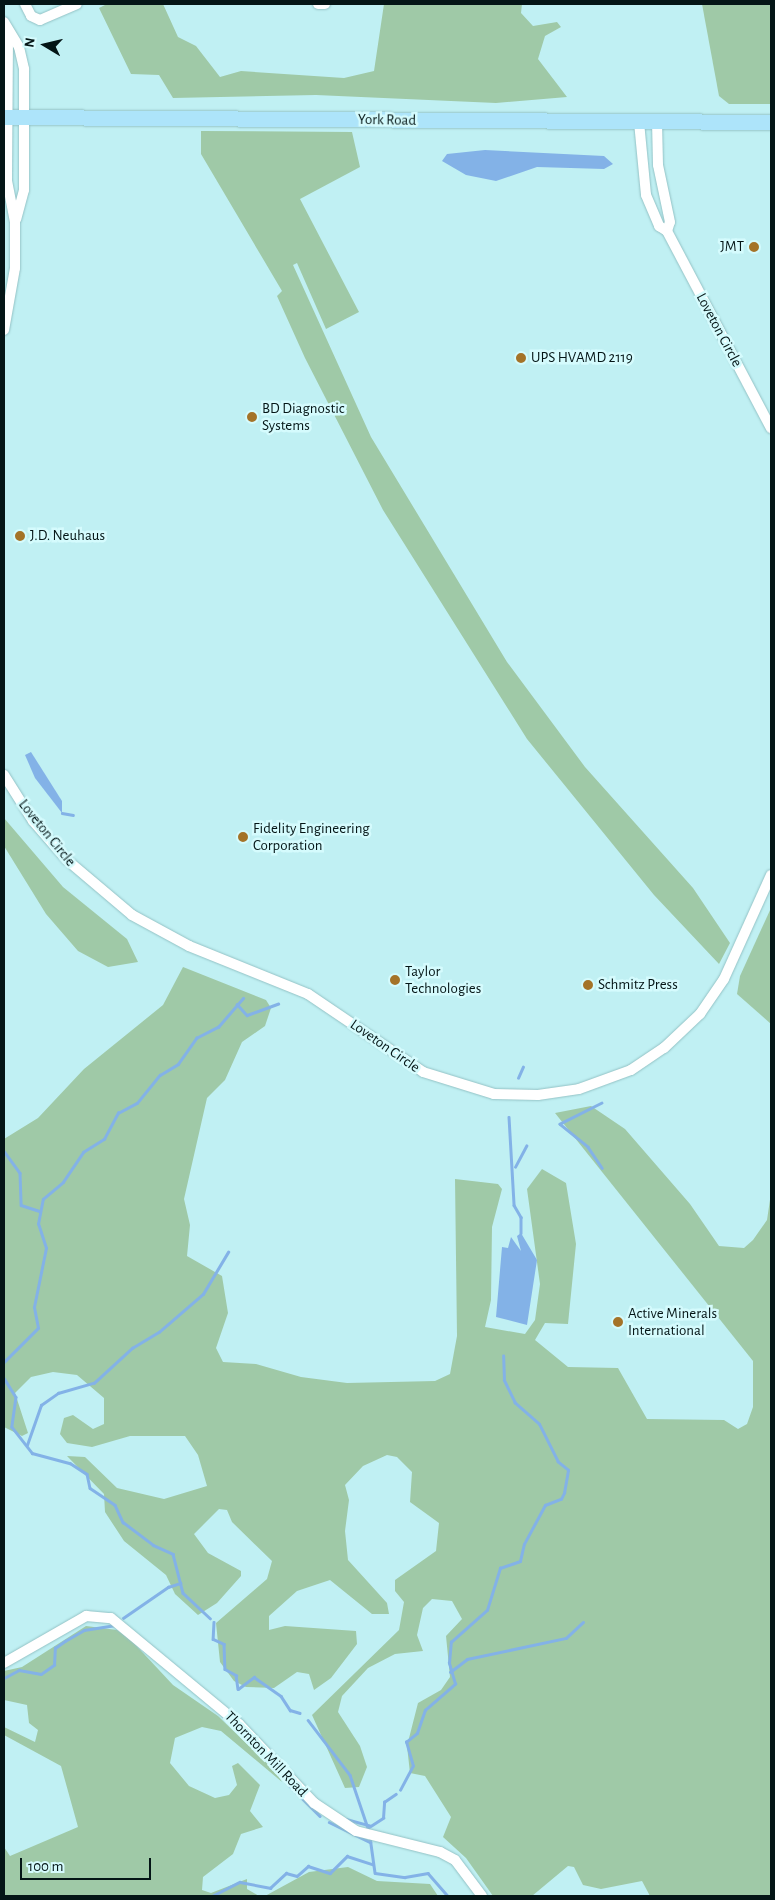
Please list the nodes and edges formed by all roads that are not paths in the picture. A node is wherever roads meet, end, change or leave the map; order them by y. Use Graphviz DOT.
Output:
graph roads {
  1 [pos="25,4"];
  2 [pos="77,4"];
  3 [pos="318,4"];
  4 [pos="325,4"];
  5 [pos="6,26"];
  6 [pos="6,118"];
  7 [pos="25,118"];
  8 [pos="638,122"];
  9 [pos="657,122"];
  10 [pos="771,122"];
  11 [pos="15,222"];
  12 [pos="667,231"];
  13 [pos="4,330"];
  14 [pos="771,428"];
  15 [pos="4,775"];
  16 [pos="771,875"];
  17 [pos="4,1663"];
  18 [pos="482,1896"];
  1 -- 2 [label="street"];
  3 -- 4 [label="street"];
  5 -- 6 [label="street"];
  5 -- 7 [label="street"];
  6 -- 7 [label="main road, York Road"];
  6 -- 11 [label="street"];
  7 -- 8 [label="main road, York Road"];
  7 -- 11 [label="street"];
  8 -- 9 [label="main road, York Road"];
  8 -- 12 [label="street, Loveton Circle"];
  9 -- 10 [label="main road, York Road"];
  9 -- 12 [label="street, Loveton Circle"];
  11 -- 13 [label="street"];
  12 -- 14 [label="street, Loveton Circle"];
  15 -- 16 [label="street, Loveton Circle"];
  17 -- 18 [label="street, Thornton Mill Road"];
}
